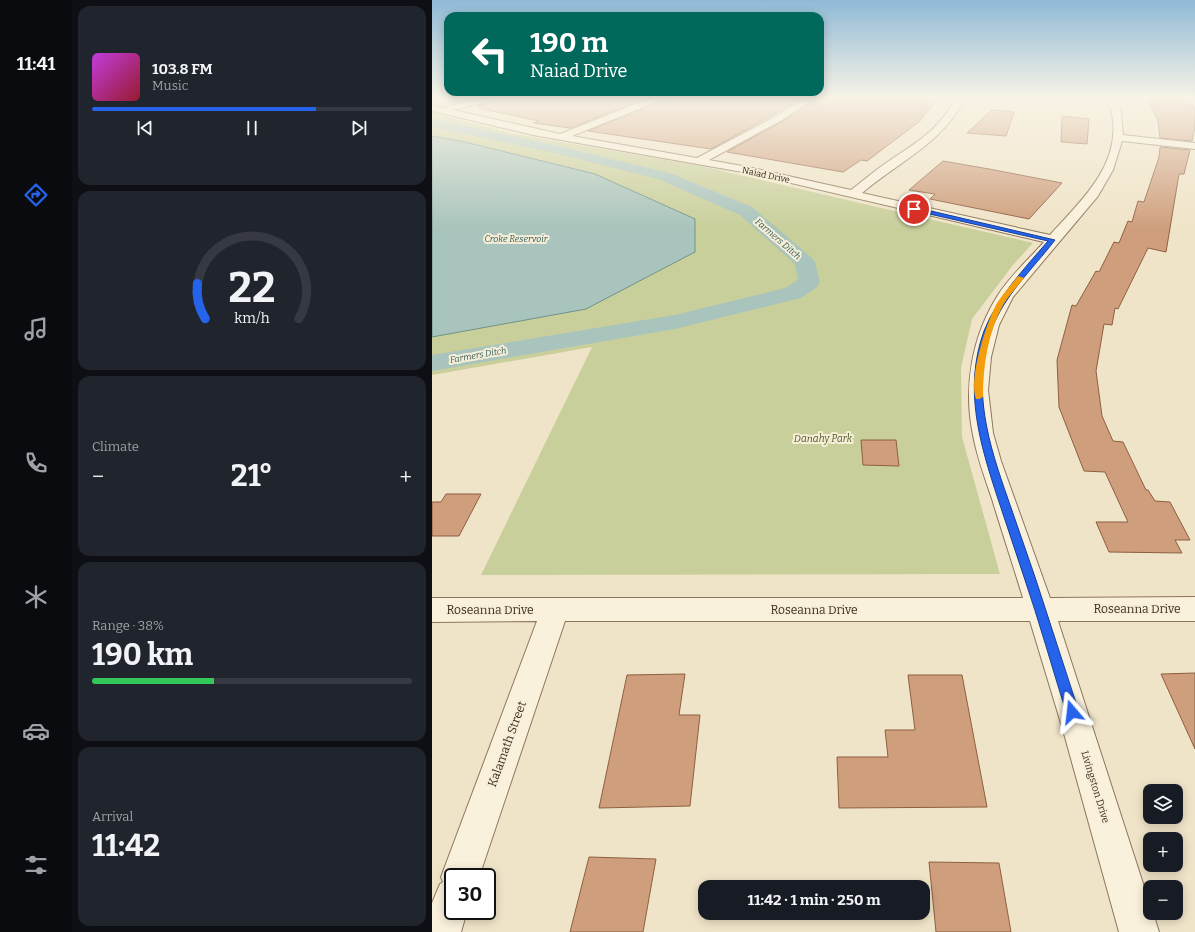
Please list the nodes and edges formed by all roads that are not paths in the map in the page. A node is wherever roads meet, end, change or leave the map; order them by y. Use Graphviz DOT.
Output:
graph roads {
  1 [pos="585,141"];
  2 [pos="735,141"];
  3 [pos="926,141"];
  4 [pos="1118,141"];
  5 [pos="1152,141"];
  6 [pos="1195,146"];
  7 [pos="699,161"];
  8 [pos="852,195"];
  9 [pos="1052,240"];
  10 [pos="1195,609"];
  11 [pos="432,610"];
  12 [pos="555,610"];
  13 [pos="1041,610"];
  14 [pos="463,868"];
  15 [pos="444,920"];
  16 [pos="440,932"];
  17 [pos="1139,932"];
  1 -- 7 [label="street, Naiad Drive"];
  2 -- 7 [label="street"];
  3 -- 8 [label="street"];
  4 -- 9 [label="street, Livingston Drive"];
  5 -- 6 [label="street"];
  7 -- 8 [label="street, Naiad Drive"];
  8 -- 9 [label="street, Naiad Drive"];
  9 -- 13 [label="street, Livingston Drive"];
  10 -- 13 [label="street, Roseanna Drive"];
  11 -- 12 [label="street, Roseanna Drive"];
  12 -- 13 [label="street, Roseanna Drive"];
  12 -- 14 [label="street, Kalamath Street"];
  13 -- 17 [label="street, Livingston Drive"];
  15 -- 16 [label="street"];
}
